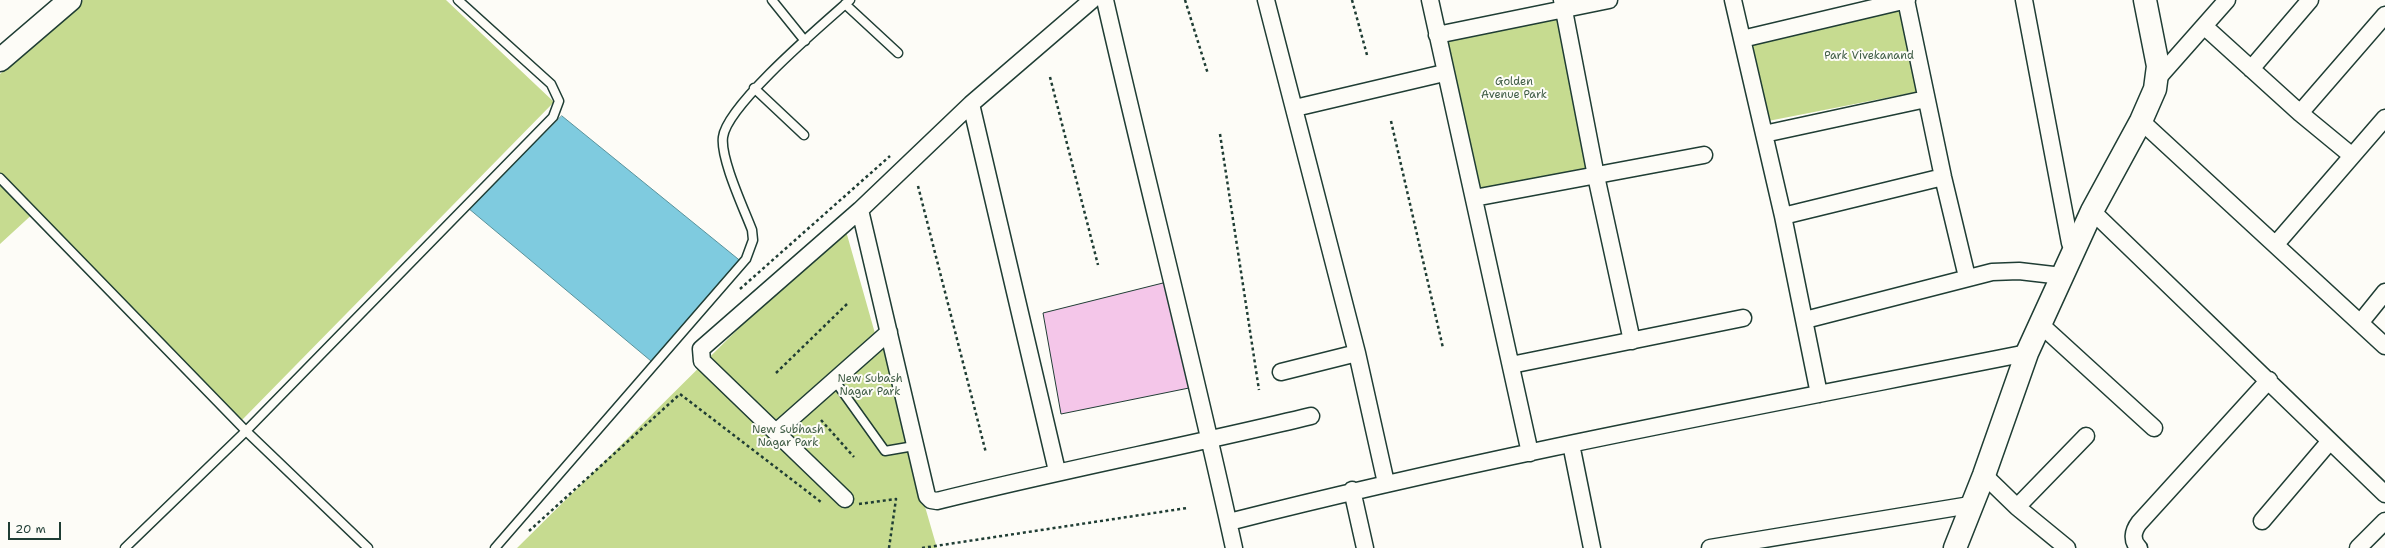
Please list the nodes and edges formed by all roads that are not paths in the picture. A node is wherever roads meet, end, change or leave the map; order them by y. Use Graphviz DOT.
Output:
graph roads {
  1 [pos="458,0"];
  2 [pos="772,0"];
  3 [pos="1092,0"];
  4 [pos="1104,0"];
  5 [pos="1266,0"];
  6 [pos="1430,0"];
  7 [pos="1609,0"];
  8 [pos="1733,0"];
  9 [pos="1906,0"];
  10 [pos="2024,0"];
  11 [pos="2145,0"];
  12 [pos="2227,0"];
  13 [pos="2310,0"];
  14 [pos="847,2"];
  15 [pos="63,3"];
  16 [pos="1563,4"];
  17 [pos="2385,15"];
  18 [pos="2204,26"];
  19 [pos="1437,35"];
  20 [pos="1742,39"];
  21 [pos="806,41"];
  22 [pos="898,53"];
  23 [pos="0,60"];
  24 [pos="2251,69"];
  25 [pos="1444,73"];
  26 [pos="2158,78"];
  27 [pos="754,88"];
  28 [pos="1926,100"];
  29 [pos="971,104"];
  30 [pos="1295,108"];
  31 [pos="2300,113"];
  32 [pos="2385,118"];
  33 [pos="2141,121"];
  34 [pos="1764,134"];
  35 [pos="804,135"];
  36 [pos="1704,155"];
  37 [pos="2351,155"];
  38 [pos="1596,176"];
  39 [pos="1942,177"];
  40 [pos="0,178"];
  41 [pos="1474,198"];
  42 [pos="860,210"];
  43 [pos="2092,211"];
  44 [pos="1783,216"];
  45 [pos="2276,244"];
  46 [pos="2074,248"];
  47 [pos="2062,276"];
  48 [pos="1968,277"];
  49 [pos="2385,292"];
  50 [pos="1743,318"];
  51 [pos="1805,320"];
  52 [pos="2360,323"];
  53 [pos="2040,324"];
  54 [pos="889,332"];
  55 [pos="1632,341"];
  56 [pos="2385,346"];
  57 [pos="1357,353"];
  58 [pos="2027,353"];
  59 [pos="1510,365"];
  60 [pos="1281,372"];
  61 [pos="2269,380"];
  62 [pos="835,381"];
  63 [pos="1819,394"];
  64 [pos="1311,416"];
  65 [pos="2154,428"];
  66 [pos="246,431"];
  67 [pos="776,432"];
  68 [pos="2086,436"];
  69 [pos="1212,440"];
  70 [pos="2330,442"];
  71 [pos="1571,444"];
  72 [pos="914,446"];
  73 [pos="1530,452"];
  74 [pos="1057,472"];
  75 [pos="1984,475"];
  76 [pos="1386,483"];
  77 [pos="1352,490"];
  78 [pos="2385,494"];
  79 [pos="845,499"];
  80 [pos="1970,505"];
  81 [pos="2018,507"];
  82 [pos="2262,521"];
  83 [pos="2385,521"];
  84 [pos="1228,522"];
  85 [pos="125,548"];
  86 [pos="368,548"];
  87 [pos="495,548"];
  88 [pos="1234,548"];
  89 [pos="1365,548"];
  90 [pos="1592,548"];
  91 [pos="1710,548"];
  92 [pos="1955,548"];
  93 [pos="2067,548"];
  94 [pos="2139,548"];
  95 [pos="2358,548"];
  1 -- 66 [label="lane"];
  2 -- 21 [label="lane"];
  3 -- 29 [label="street"];
  4 -- 69 [label="street"];
  5 -- 30 [label="street"];
  6 -- 19 [label="street"];
  7 -- 16 [label="street"];
  8 -- 20 [label="street"];
  9 -- 20 [label="street"];
  9 -- 28 [label="street"];
  10 -- 46 [label="street"];
  11 -- 26 [label="street"];
  12 -- 18 [label="street"];
  13 -- 24 [label="street"];
  14 -- 21 [label="lane"];
  14 -- 22 [label="lane"];
  15 -- 23 [label="street"];
  16 -- 19 [label="street"];
  16 -- 38 [label="street"];
  17 -- 31 [label="street"];
  18 -- 24 [label="street"];
  18 -- 26 [label="street"];
  19 -- 25 [label="street"];
  20 -- 34 [label="street"];
  21 -- 27 [label="lane"];
  24 -- 31 [label="street"];
  25 -- 30 [label="street"];
  25 -- 41 [label="street"];
  26 -- 33 [label="street"];
  27 -- 35 [label="lane"];
  27 -- 87 [label="lane"];
  28 -- 34 [label="street"];
  28 -- 39 [label="street"];
  29 -- 42 [label="street"];
  29 -- 74 [label="street"];
  30 -- 57 [label="street"];
  31 -- 37 [label="street"];
  32 -- 37 [label="street"];
  33 -- 43 [label="street"];
  33 -- 45 [label="street"];
  34 -- 44 [label="street"];
  36 -- 38 [label="street"];
  37 -- 45 [label="street"];
  38 -- 41 [label="street"];
  38 -- 55 [label="street"];
  39 -- 44 [label="street"];
  39 -- 48 [label="street"];
  40 -- 66 [label="lane"];
  41 -- 59 [label="street"];
  42 -- 54 [label="street"];
  42 -- 67 [label="street"];
  43 -- 46 [label="street"];
  43 -- 61 [label="street"];
  44 -- 51 [label="street"];
  45 -- 52 [label="street"];
  46 -- 47 [label="street"];
  47 -- 48 [label="street"];
  47 -- 53 [label="street"];
  48 -- 51 [label="street"];
  49 -- 52 [label="street"];
  50 -- 55 [label="street"];
  51 -- 63 [label="street"];
  52 -- 56 [label="street"];
  53 -- 58 [label="street"];
  53 -- 65 [label="street"];
  54 -- 62 [label="street"];
  54 -- 72 [label="street"];
  55 -- 59 [label="street"];
  57 -- 60 [label="street"];
  57 -- 76 [label="street"];
  58 -- 63 [label="street"];
  58 -- 75 [label="street"];
  59 -- 73 [label="street"];
  61 -- 70 [label="street"];
  61 -- 94 [label="street"];
  62 -- 67 [label="street"];
  62 -- 72 [label="lane"];
  63 -- 71 [label="street"];
  64 -- 69 [label="street"];
  66 -- 85 [label="lane"];
  66 -- 86 [label="lane"];
  67 -- 79 [label="street"];
  68 -- 81 [label="street"];
  69 -- 74 [label="street"];
  69 -- 84 [label="street"];
  70 -- 78 [label="street"];
  70 -- 82 [label="street"];
  71 -- 73 [label="street"];
  71 -- 90 [label="street"];
  72 -- 74 [label="street"];
  73 -- 76 [label="street"];
  75 -- 80 [label="street"];
  75 -- 81 [label="street"];
  76 -- 77 [label="street"];
  77 -- 84 [label="street"];
  77 -- 89 [label="street"];
  80 -- 91 [label="street"];
  80 -- 92 [label="street"];
  81 -- 93 [label="street"];
  83 -- 95 [label="street"];
  84 -- 88 [label="street"];
}
